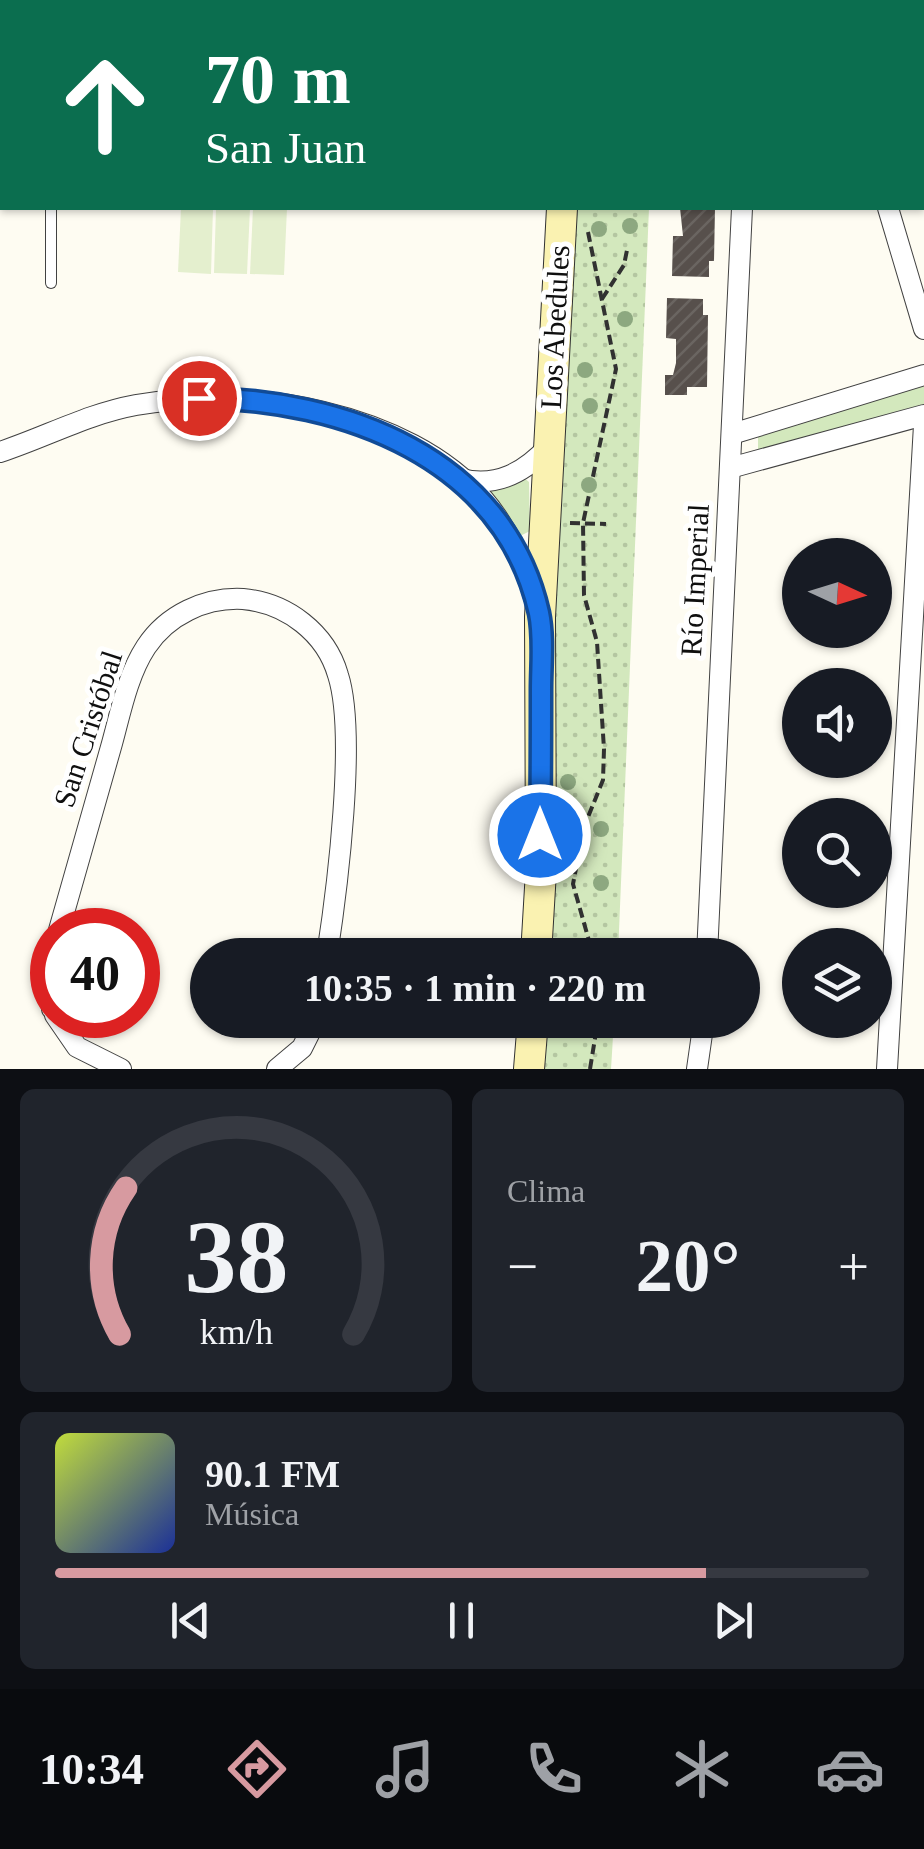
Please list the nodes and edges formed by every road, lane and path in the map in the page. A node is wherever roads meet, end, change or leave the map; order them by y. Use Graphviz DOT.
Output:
graph roads {
  1 [pos="51,210"];
  2 [pos="742,210"];
  3 [pos="889,210"];
  4 [pos="575,214"];
  5 [pos="627,250"];
  6 [pos="51,283"];
  7 [pos="602,299"];
  8 [pos="924,329"];
  9 [pos="924,376"];
  10 [pos="924,414"];
  11 [pos="924,425"];
  12 [pos="732,434"];
  13 [pos="549,446"];
  14 [pos="8,450"];
  15 [pos="0,463"];
  16 [pos="730,468"];
  17 [pos="461,479"];
  18 [pos="545,522"];
  19 [pos="583,523"];
  20 [pos="606,524"];
  21 [pos="540,617"];
  22 [pos="65,908"];
  23 [pos="329,938"];
  24 [pos="536,938"];
  25 [pos="588,938"];
  26 [pos="709,938"];
  27 [pos="71,1038"];
  28 [pos="307,1038"];
  29 [pos="532,1038"];
  30 [pos="595,1038"];
  31 [pos="701,1038"];
  32 [pos="120,1069"];
  33 [pos="277,1069"];
  34 [pos="530,1069"];
  35 [pos="590,1069"];
  36 [pos="697,1069"];
  37 [pos="887,1069"];
  1 -- 6 [label="lane"];
  2 -- 12 [label="street, Río Imperial"];
  3 -- 8 [label="street"];
  4 -- 7 [label="path"];
  4 -- 13 [label="street, Los Abedules"];
  5 -- 7 [label="path"];
  7 -- 19 [label="path"];
  9 -- 12 [label="street"];
  10 -- 16 [label="street"];
  11 -- 37 [label="street"];
  12 -- 16 [label="street, Río Imperial"];
  13 -- 17 [label="street, Los Abedules"];
  13 -- 18 [label="street, Los Abedules"];
  14 -- 15 [label="street"];
  14 -- 17 [label="street"];
  16 -- 26 [label="street, Río Imperial"];
  17 -- 21 [label="street"];
  18 -- 19 [label="path"];
  18 -- 21 [label="street, Los Abedules"];
  19 -- 20 [label="path"];
  19 -- 25 [label="path"];
  21 -- 24 [label="street, Los Abedules"];
  22 -- 23 [label="street, San Cristóbal"];
  27 -- 32 [label="street"];
  28 -- 33 [label="street"];
  29 -- 34 [label="street"];
  30 -- 35 [label="path"];
  31 -- 36 [label="street"];
}
